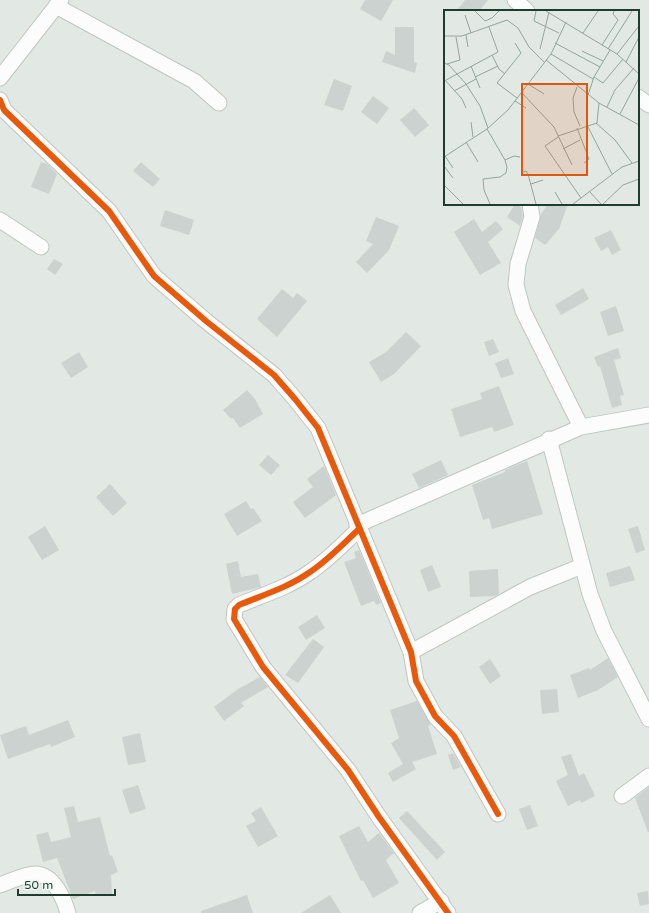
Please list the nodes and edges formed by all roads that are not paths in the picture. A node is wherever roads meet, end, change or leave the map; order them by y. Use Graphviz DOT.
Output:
graph roads {
  1 [pos="515,0"];
  2 [pos="59,3"];
  3 [pos="526,10"];
  4 [pos="0,78"];
  5 [pos="639,98"];
  6 [pos="220,103"];
  7 [pos="649,105"];
  8 [pos="1,106"];
  9 [pos="530,205"];
  10 [pos="0,220"];
  11 [pos="41,247"];
  12 [pos="649,415"];
  13 [pos="581,427"];
  14 [pos="549,439"];
  15 [pos="358,527"];
  16 [pos="582,566"];
  17 [pos="411,652"];
  18 [pos="649,718"];
  19 [pos="649,776"];
  20 [pos="622,796"];
  21 [pos="498,814"];
  22 [pos="0,885"];
  23 [pos="445,907"];
  24 [pos="68,913"];
  25 [pos="420,913"];
  1 -- 3 [label="street"];
  2 -- 4 [label="street"];
  2 -- 6 [label="street"];
  5 -- 7 [label="street"];
  8 -- 15 [label="street"];
  9 -- 13 [label="street"];
  10 -- 11 [label="street"];
  12 -- 13 [label="street"];
  13 -- 14 [label="street"];
  14 -- 15 [label="street"];
  14 -- 16 [label="street"];
  15 -- 17 [label="street"];
  15 -- 23 [label="street"];
  16 -- 17 [label="street"];
  16 -- 18 [label="street"];
  17 -- 21 [label="street"];
  19 -- 20 [label="street"];
  22 -- 24 [label="street"];
  23 -- 25 [label="street"];
}
